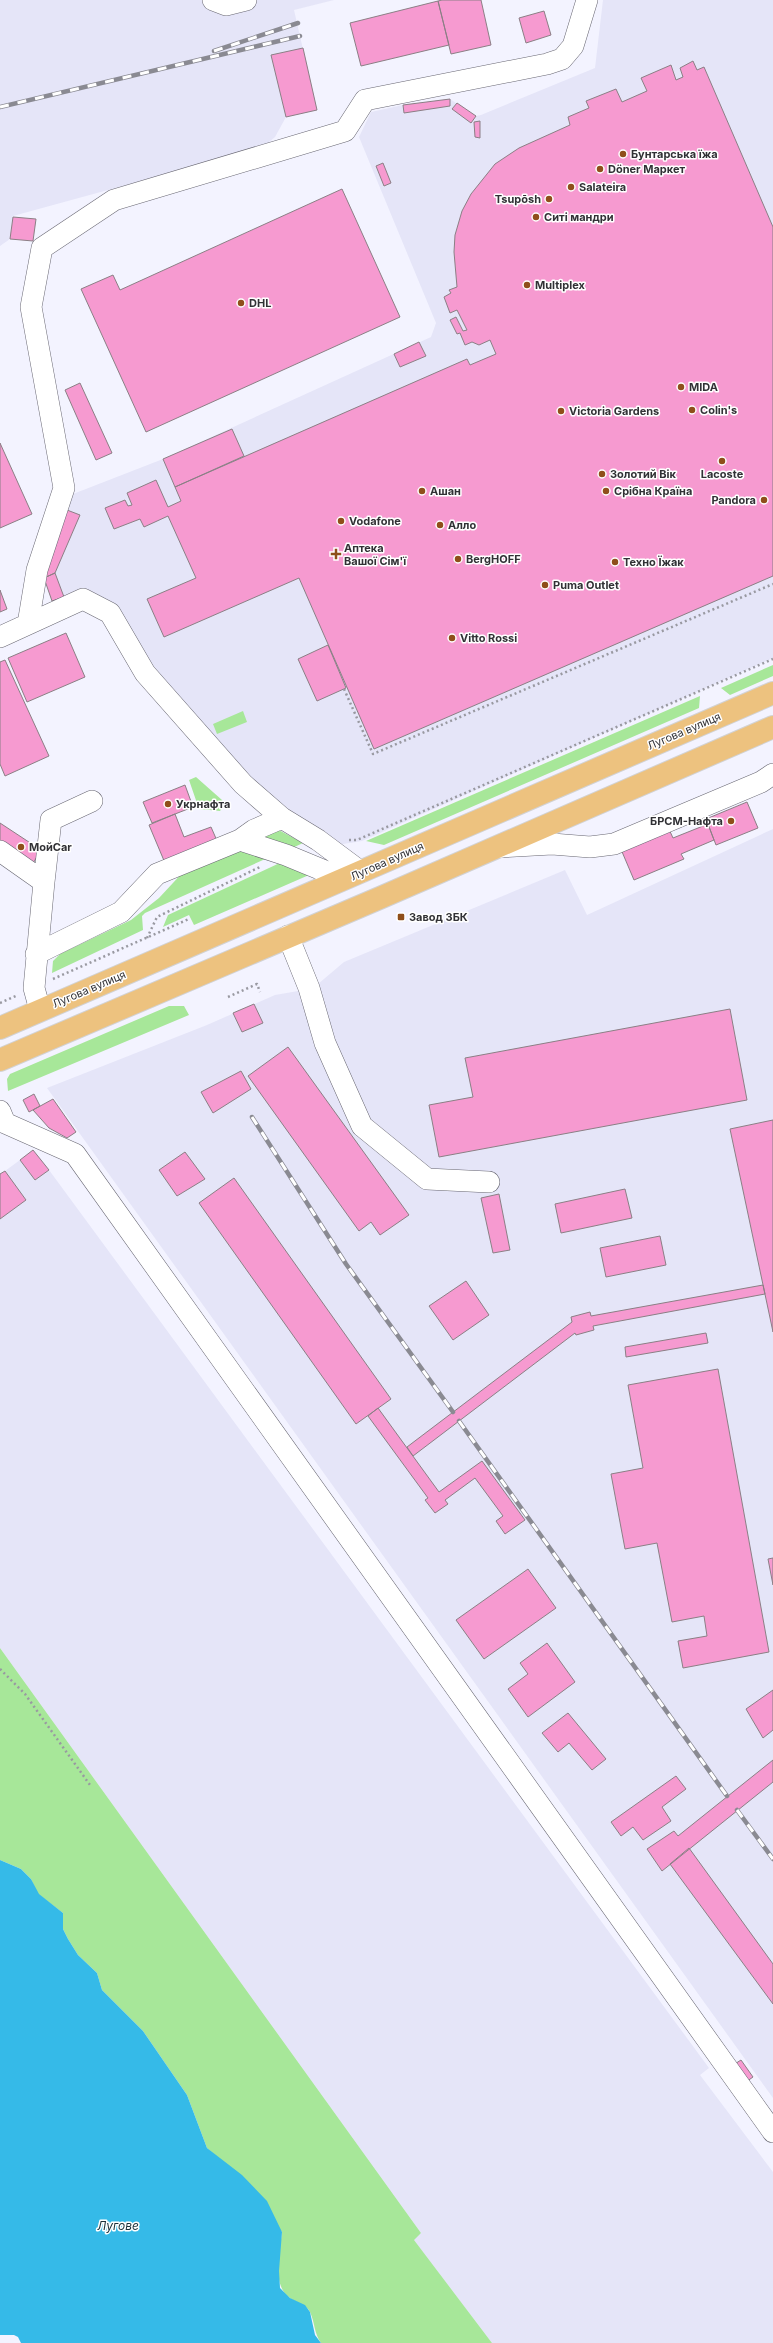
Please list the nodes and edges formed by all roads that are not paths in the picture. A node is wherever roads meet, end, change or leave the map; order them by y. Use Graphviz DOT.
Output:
graph roads {
  1 [pos="213,0"];
  2 [pos="246,0"];
  3 [pos="587,0"];
  4 [pos="28,624"];
  5 [pos="0,637"];
  6 [pos="773,693"];
  7 [pos="773,727"];
  8 [pos="773,774"];
  9 [pos="92,801"];
  10 [pos="282,818"];
  11 [pos="240,840"];
  12 [pos="493,848"];
  13 [pos="0,851"];
  14 [pos="352,875"];
  15 [pos="44,882"];
  16 [pos="288,936"];
  17 [pos="36,954"];
  18 [pos="40,1010"];
  19 [pos="0,1028"];
  20 [pos="0,1060"];
  21 [pos="2,1120"];
  22 [pos="489,1182"];
  23 [pos="773,2132"];
  1 -- 2 [label="lane"];
  3 -- 4 [label="lane"];
  4 -- 5 [label="lane"];
  4 -- 10 [label="lane"];
  6 -- 14 [label="main road, Лугова вулиця"];
  7 -- 12 [label="main road"];
  8 -- 12 [label="lane"];
  9 -- 15 [label="lane"];
  10 -- 11 [label="lane"];
  10 -- 14 [label="lane"];
  11 -- 14 [label="lane"];
  11 -- 17 [label="lane"];
  12 -- 16 [label="main road"];
  13 -- 15 [label="lane"];
  14 -- 18 [label="main road, Лугова вулиця"];
  15 -- 17 [label="lane"];
  16 -- 20 [label="main road"];
  16 -- 22 [label="lane"];
  17 -- 18 [label="lane"];
  18 -- 19 [label="main road, Лугова вулиця"];
  21 -- 23 [label="lane"];
}
